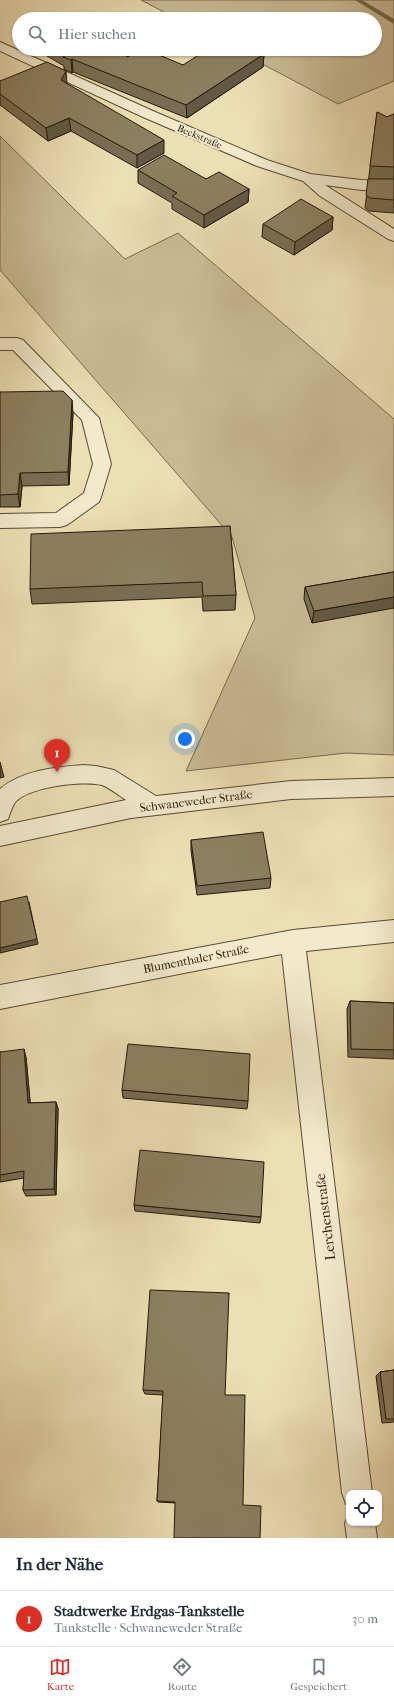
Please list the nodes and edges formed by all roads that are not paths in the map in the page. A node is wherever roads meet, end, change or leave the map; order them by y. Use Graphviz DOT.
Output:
graph roads {
  1 [pos="0,46"];
  2 [pos="12,52"];
  3 [pos="22,56"];
  4 [pos="308,178"];
  5 [pos="394,186"];
  6 [pos="394,236"];
  7 [pos="0,344"];
  8 [pos="0,521"];
  9 [pos="394,787"];
  10 [pos="153,806"];
  11 [pos="0,812"];
  12 [pos="0,836"];
  13 [pos="394,932"];
  14 [pos="293,941"];
  15 [pos="0,997"];
  16 [pos="357,1490"];
  17 [pos="360,1526"];
  18 [pos="362,1538"];
  1 -- 2 [label="street, Beckstraße"];
  3 -- 4 [label="street, Beckstraße"];
  4 -- 5 [label="street"];
  4 -- 6 [label="street, Beckstraße"];
  7 -- 8 [label="street"];
  9 -- 10 [label="street, Schwaneweder Straße"];
  10 -- 11 [label="street"];
  10 -- 12 [label="street, Schwaneweder Straße"];
  13 -- 14 [label="street, Blumenthaler Straße"];
  14 -- 15 [label="street, Blumenthaler Straße"];
  14 -- 16 [label="street, Lerchenstraße"];
  17 -- 18 [label="street"];
}
